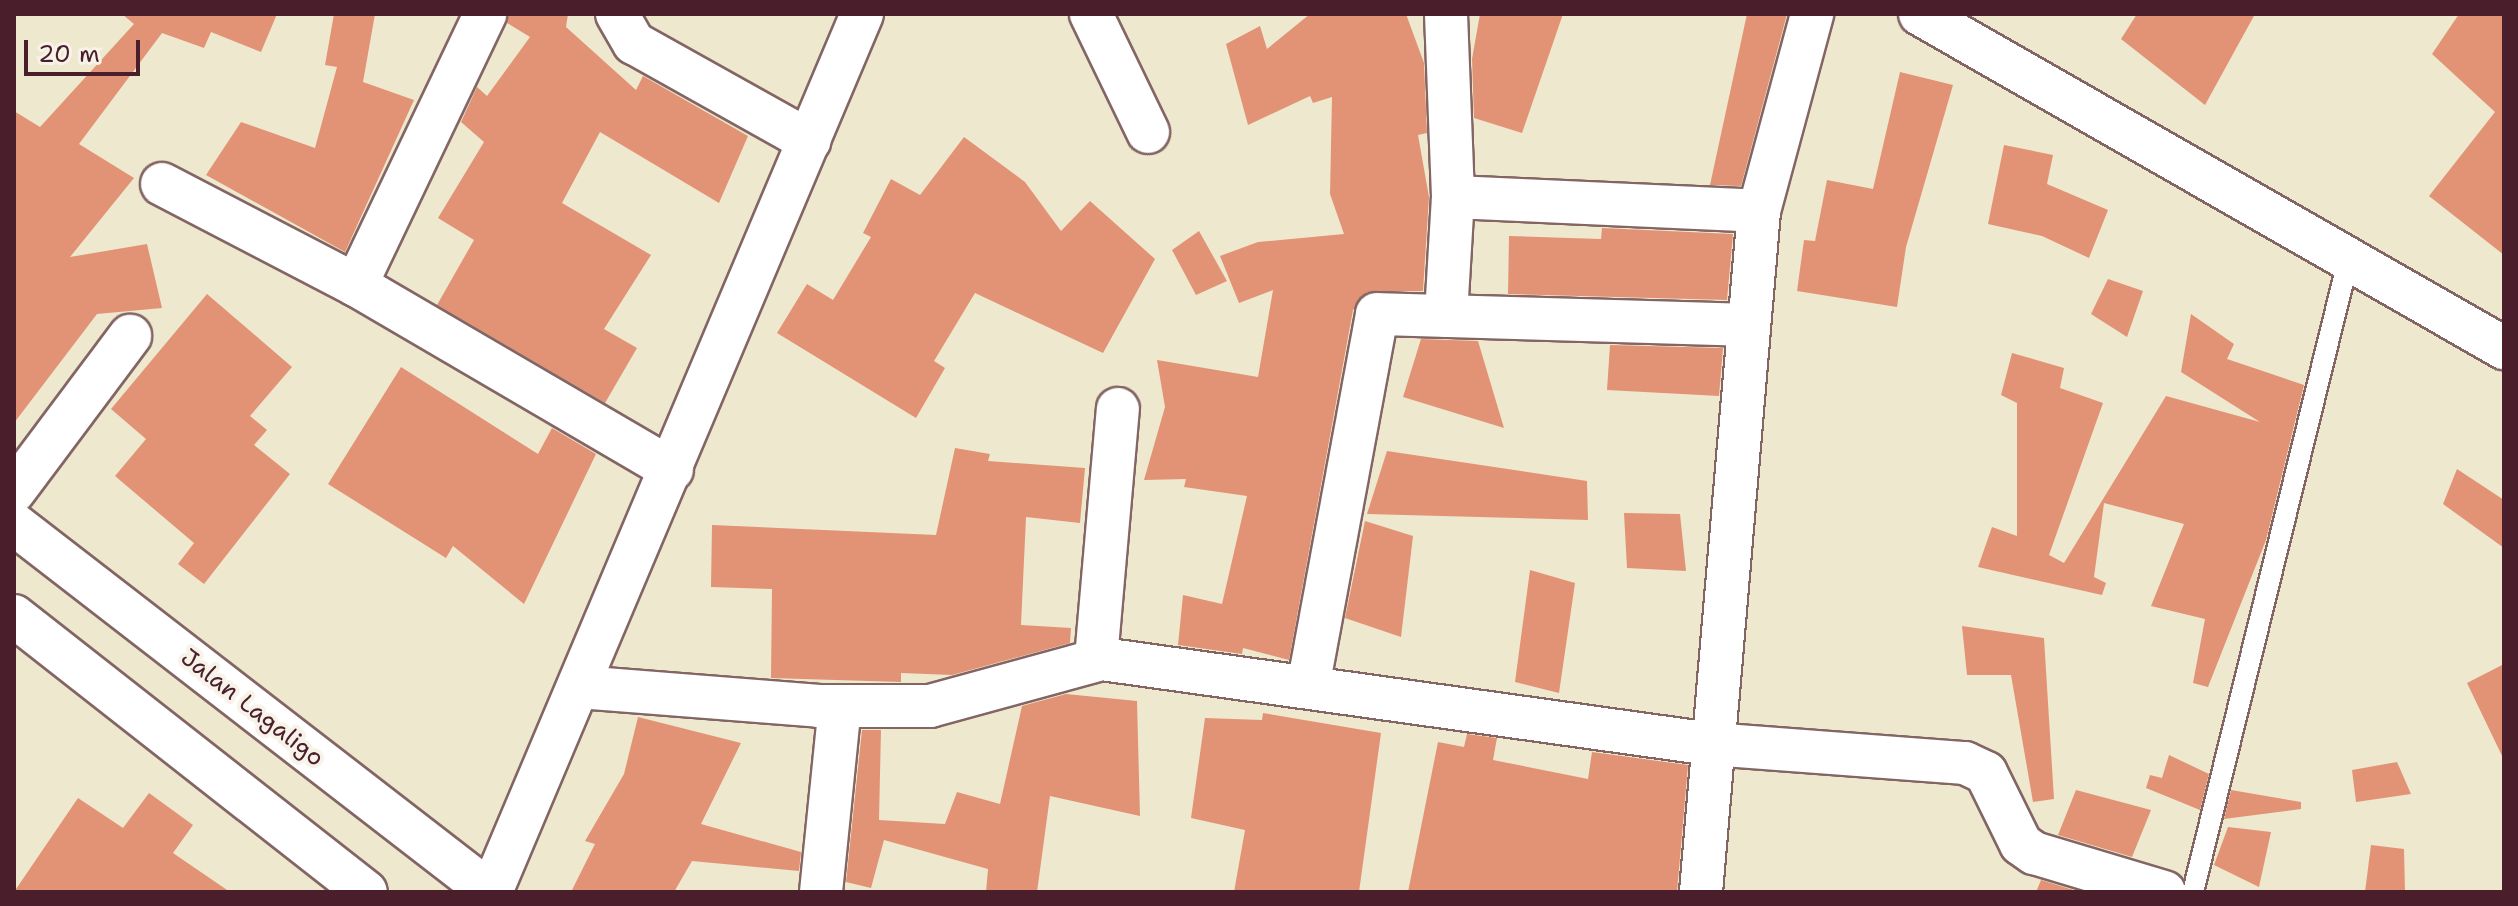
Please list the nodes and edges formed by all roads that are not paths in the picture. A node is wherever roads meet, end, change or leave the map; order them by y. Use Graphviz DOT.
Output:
graph roads {
  1 [pos="617,14"];
  2 [pos="862,14"];
  3 [pos="1091,14"];
  4 [pos="1446,14"];
  5 [pos="1812,14"];
  6 [pos="1920,14"];
  7 [pos="475,17"];
  8 [pos="1148,132"];
  9 [pos="809,141"];
  10 [pos="162,184"];
  11 [pos="1453,197"];
  12 [pos="1759,211"];
  13 [pos="2348,261"];
  14 [pos="356,285"];
  15 [pos="1446,316"];
  16 [pos="1747,325"];
  17 [pos="130,336"];
  18 [pos="2504,348"];
  19 [pos="1118,409"];
  20 [pos="672,470"];
  21 [pos="14,491"];
  22 [pos="14,524"];
  23 [pos="14,616"];
  24 [pos="1096,659"];
  25 [pos="579,687"];
  26 [pos="1308,687"];
  27 [pos="840,706"];
  28 [pos="1711,744"];
  29 [pos="366,892"];
  30 [pos="491,892"];
  31 [pos="818,892"];
  32 [pos="1701,892"];
  33 [pos="2164,892"];
  34 [pos="2193,892"];
  1 -- 9 [label="street"];
  2 -- 9 [label="street"];
  3 -- 8 [label="street"];
  4 -- 11 [label="street"];
  5 -- 12 [label="street"];
  6 -- 13 [label="street"];
  7 -- 14 [label="street"];
  9 -- 20 [label="street"];
  10 -- 14 [label="street"];
  11 -- 12 [label="street"];
  11 -- 15 [label="street"];
  12 -- 16 [label="street"];
  13 -- 18 [label="street"];
  13 -- 34 [label="lane"];
  14 -- 20 [label="street"];
  15 -- 16 [label="street"];
  15 -- 26 [label="street"];
  16 -- 28 [label="street"];
  17 -- 21 [label="street"];
  19 -- 24 [label="street"];
  20 -- 25 [label="street"];
  22 -- 30 [label="street, Jalan Lagaligo"];
  23 -- 29 [label="street"];
  24 -- 26 [label="street"];
  24 -- 27 [label="street"];
  25 -- 27 [label="street"];
  25 -- 30 [label="street"];
  26 -- 28 [label="street"];
  27 -- 31 [label="street"];
  28 -- 32 [label="street"];
  28 -- 33 [label="street"];
}
